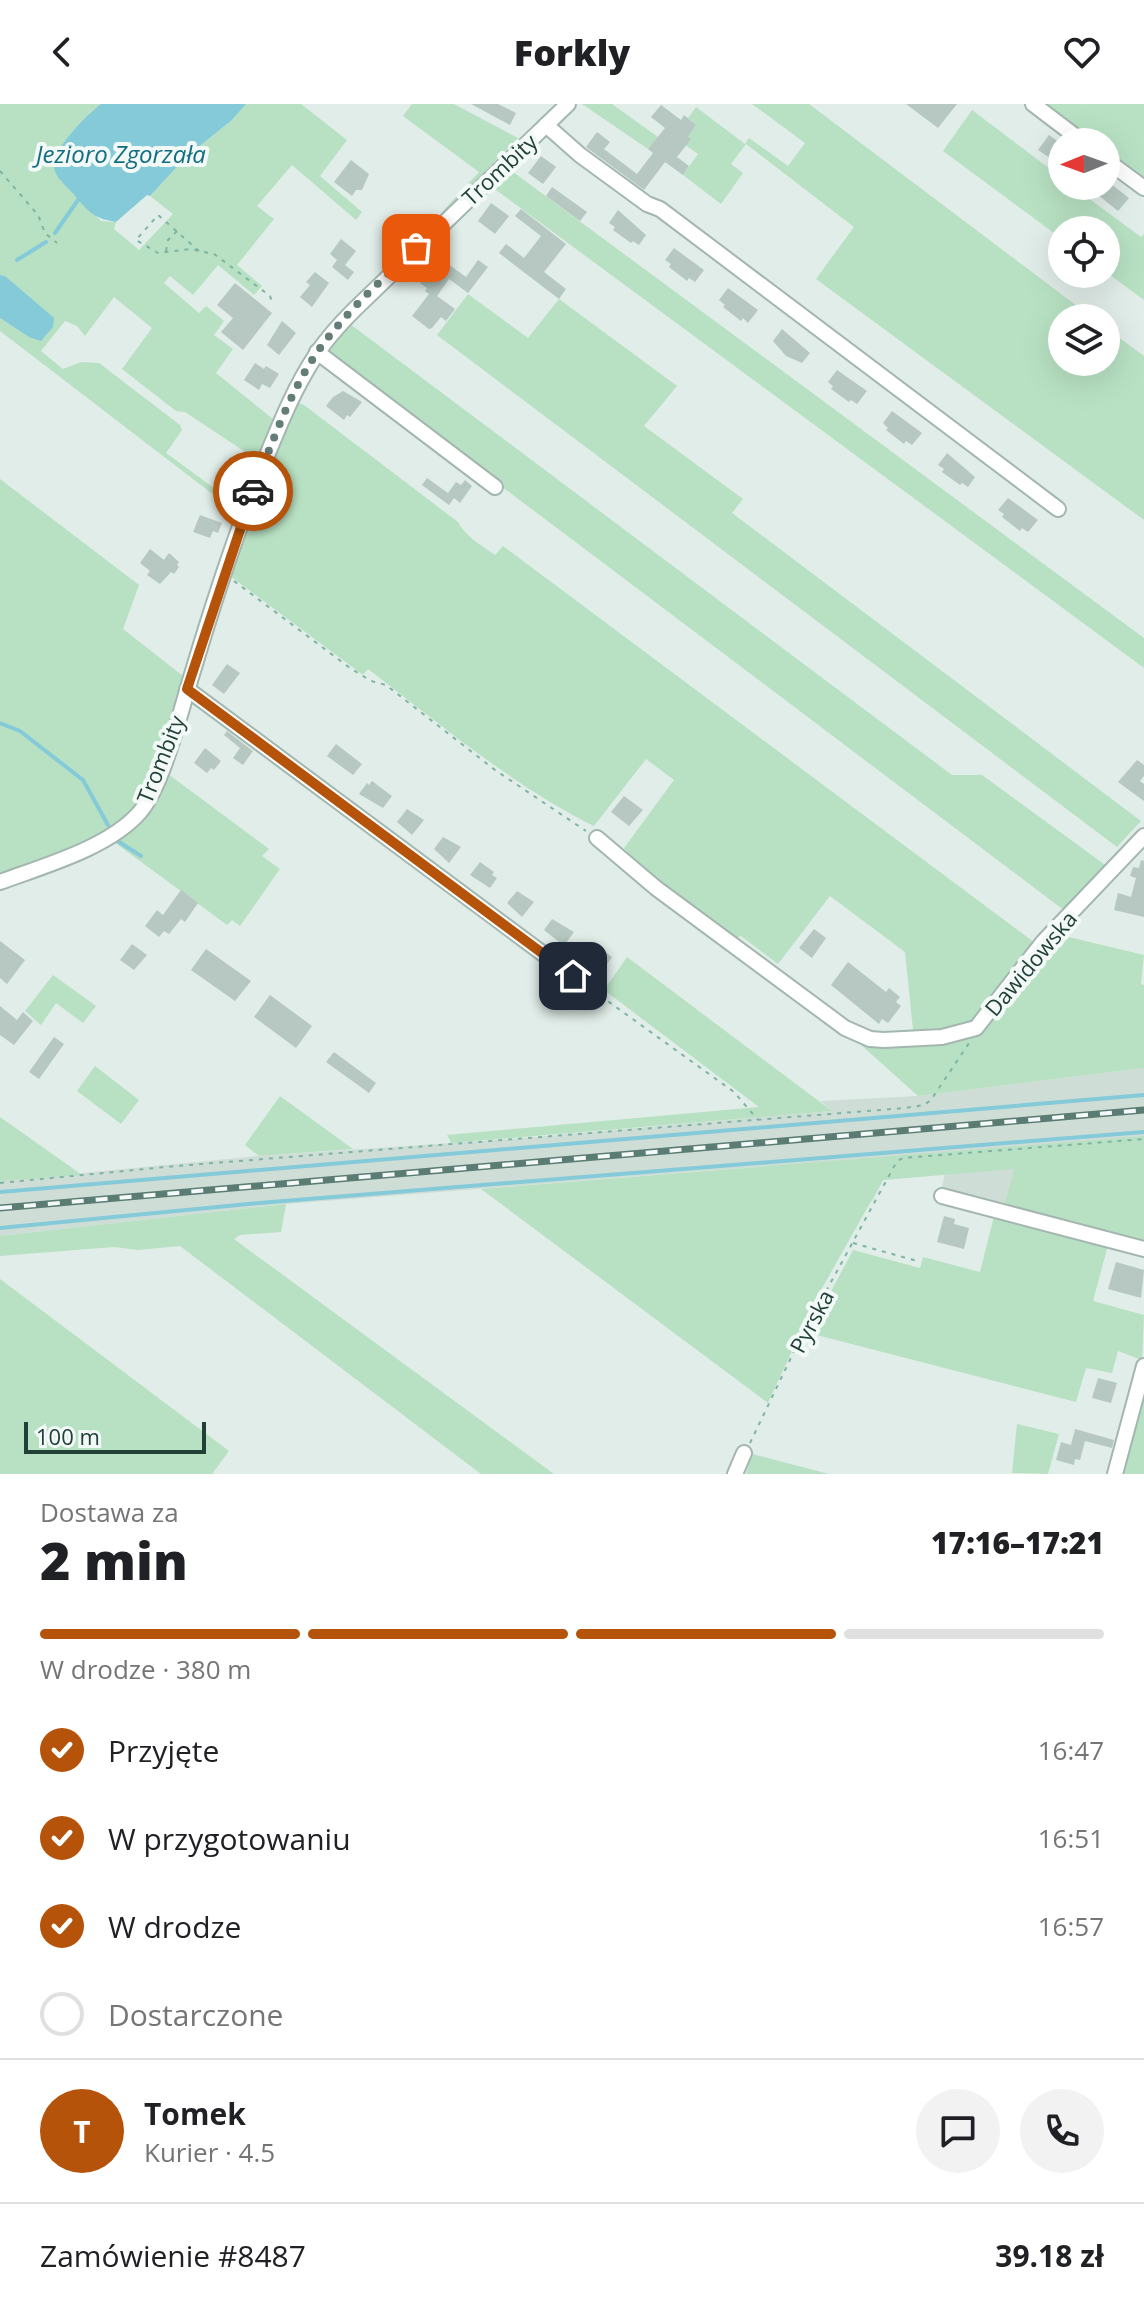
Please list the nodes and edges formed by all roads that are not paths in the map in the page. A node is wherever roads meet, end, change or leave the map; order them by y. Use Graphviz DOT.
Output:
graph roads {
  1 [pos="568,104"];
  2 [pos="1033,104"];
  3 [pos="546,125"];
  4 [pos="1065,128"];
  5 [pos="1120,170"];
  6 [pos="1144,188"];
  7 [pos="317,352"];
  8 [pos="495,487"];
  9 [pos="1058,509"];
  10 [pos="187,689"];
  11 [pos="1144,836"];
  12 [pos="597,838"];
  13 [pos="0,882"];
  14 [pos="573,976"];
  15 [pos="942,1196"];
  16 [pos="1144,1249"];
  17 [pos="1144,1366"];
  18 [pos="744,1453"];
  19 [pos="735,1474"];
  20 [pos="1115,1474"];
  1 -- 3 [label="street, Trombity"];
  2 -- 4 [label="street"];
  3 -- 7 [label="street, Trombity"];
  3 -- 9 [label="street"];
  5 -- 6 [label="street"];
  7 -- 8 [label="street"];
  7 -- 10 [label="street, Trombity"];
  10 -- 13 [label="street, Trombity"];
  10 -- 14 [label="street"];
  11 -- 12 [label="street, Dawidowska"];
  15 -- 16 [label="street"];
  17 -- 20 [label="street"];
  18 -- 19 [label="street"];
}
